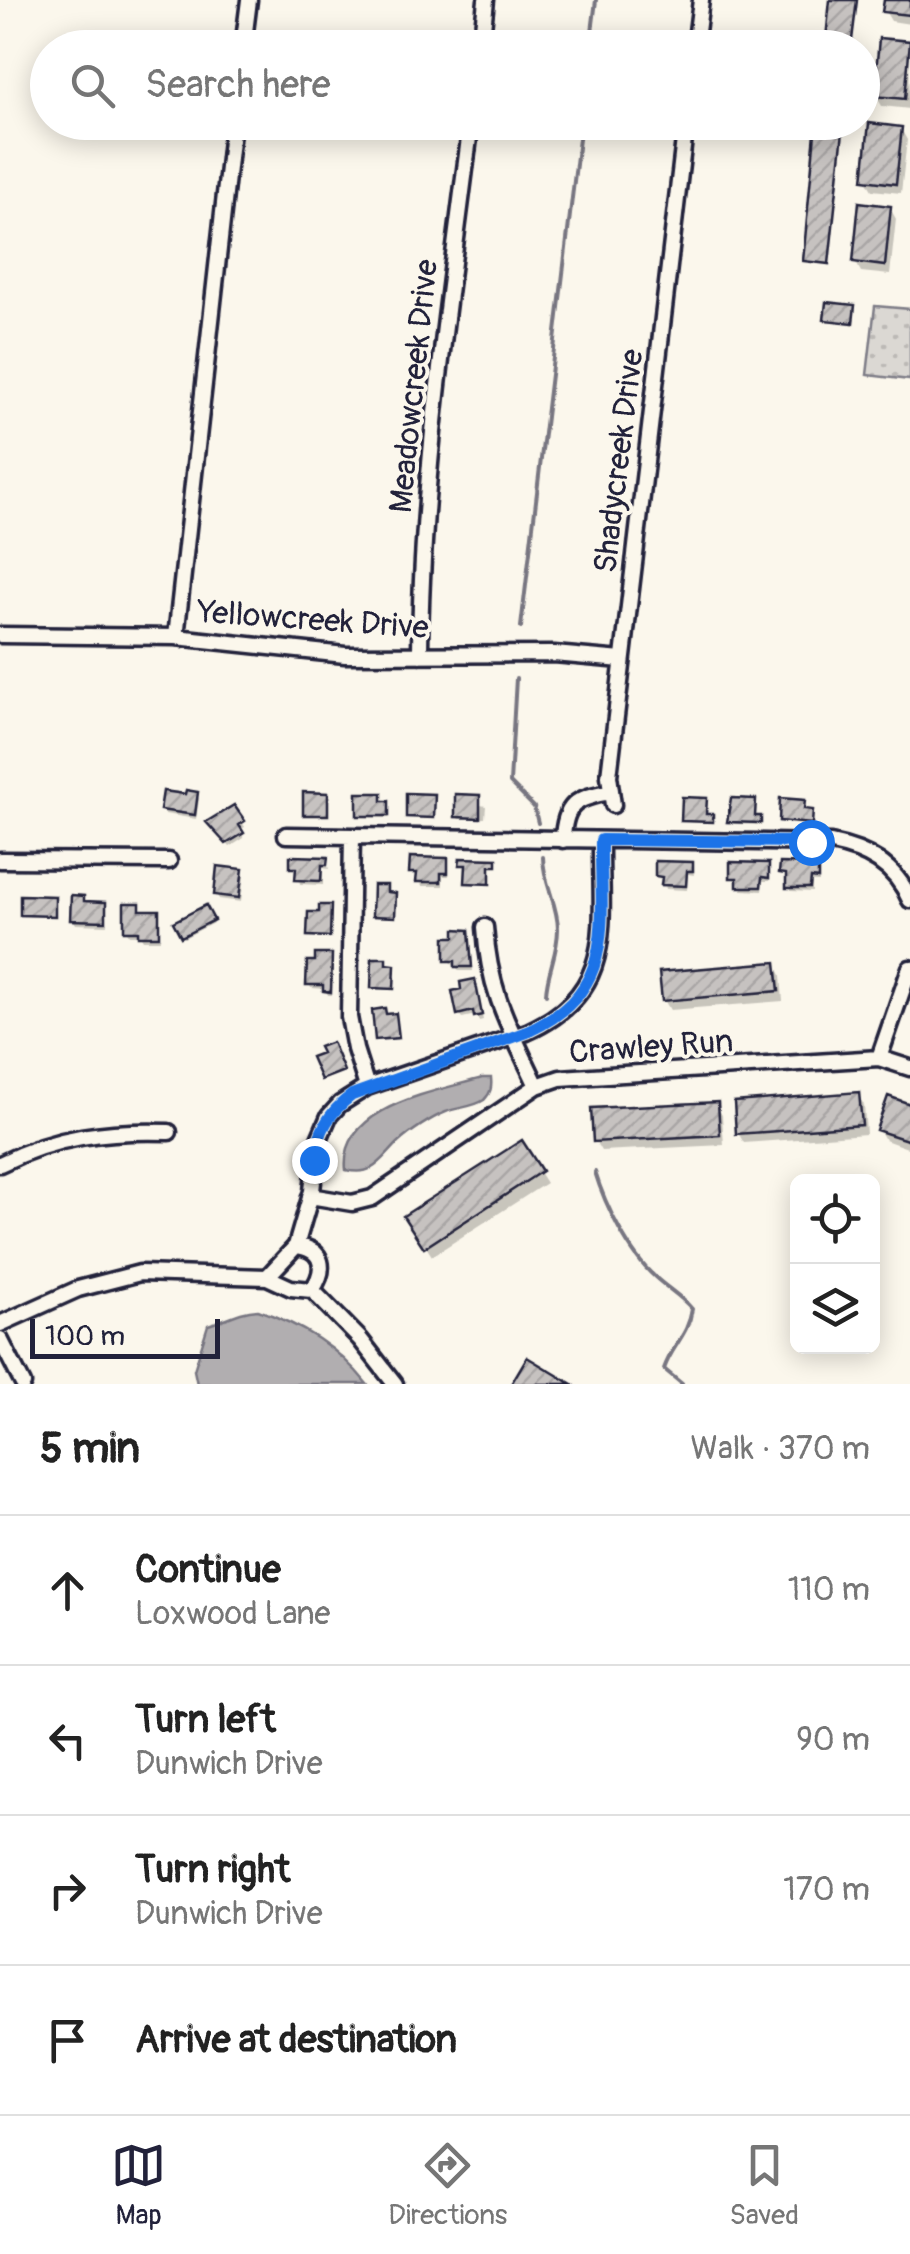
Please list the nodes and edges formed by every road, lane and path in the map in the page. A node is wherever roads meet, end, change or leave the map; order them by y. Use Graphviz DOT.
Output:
graph roads {
  1 [pos="249,0"];
  2 [pos="486,0"];
  3 [pos="701,0"];
  4 [pos="245,30"];
  5 [pos="482,30"];
  6 [pos="697,30"];
  7 [pos="232,140"];
  8 [pos="469,140"];
  9 [pos="684,140"];
  10 [pos="0,636"];
  11 [pos="176,637"];
  12 [pos="420,656"];
  13 [pos="622,660"];
  14 [pos="286,835"];
  15 [pos="352,836"];
  16 [pos="563,840"];
  17 [pos="601,840"];
  18 [pos="0,860"];
  19 [pos="169,861"];
  20 [pos="908,889"];
  21 [pos="485,927"];
  22 [pos="910,968"];
  23 [pos="515,1036"];
  24 [pos="879,1058"];
  25 [pos="910,1068"];
  26 [pos="537,1086"];
  27 [pos="368,1087"];
  28 [pos="170,1132"];
  29 [pos="0,1164"];
  30 [pos="310,1196"];
  31 [pos="296,1246"];
  32 [pos="267,1277"];
  33 [pos="312,1290"];
  34 [pos="0,1324"];
  35 [pos="0,1339"];
  36 [pos="23,1384"];
  37 [pos="395,1384"];
  1 -- 4 [label="street"];
  2 -- 5 [label="street"];
  3 -- 6 [label="street"];
  7 -- 11 [label="street"];
  8 -- 12 [label="street, Meadowcreek Drive"];
  9 -- 13 [label="street, Shadycreek Drive"];
  10 -- 11 [label="street, Yellowcreek Drive"];
  11 -- 12 [label="street, Yellowcreek Drive"];
  12 -- 13 [label="street, Yellowcreek Drive"];
  13 -- 16 [label="street, Shadycreek Drive"];
  14 -- 15 [label="street"];
  15 -- 16 [label="street"];
  15 -- 27 [label="street"];
  16 -- 17 [label="street"];
  17 -- 20 [label="street"];
  17 -- 23 [label="street"];
  18 -- 19 [label="street"];
  21 -- 23 [label="street"];
  22 -- 24 [label="street"];
  23 -- 26 [label="street"];
  23 -- 27 [label="street"];
  24 -- 25 [label="street, Crawley Run"];
  24 -- 26 [label="street, Crawley Run"];
  26 -- 30 [label="street, Crawley Run"];
  27 -- 30 [label="street"];
  28 -- 29 [label="street"];
  30 -- 31 [label="street"];
  31 -- 32 [label="street"];
  31 -- 33 [label="street"];
  32 -- 33 [label="street"];
  32 -- 34 [label="street"];
  33 -- 37 [label="street"];
  35 -- 36 [label="street"];
}
